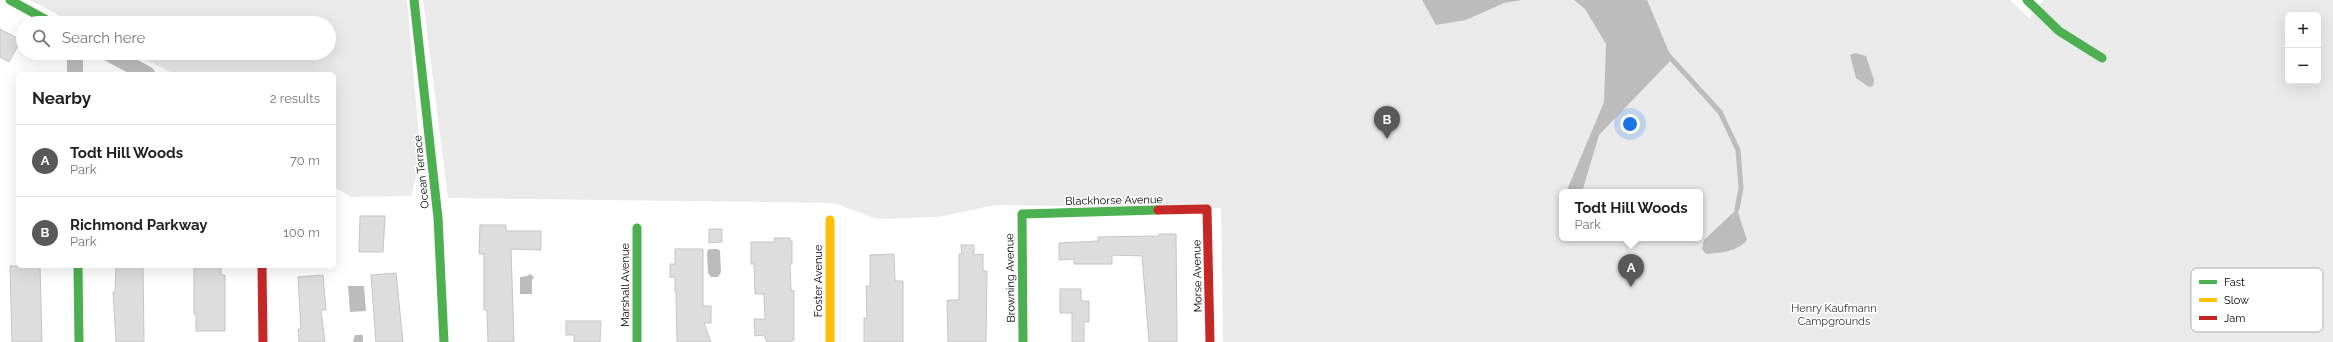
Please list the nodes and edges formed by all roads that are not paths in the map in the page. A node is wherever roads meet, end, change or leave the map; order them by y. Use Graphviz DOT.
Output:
graph roads {
  1 [pos="10,0"];
  2 [pos="414,0"];
  3 [pos="2027,0"];
  4 [pos="39,16"];
  5 [pos="2102,58"];
  6 [pos="75,60"];
  7 [pos="121,60"];
  8 [pos="75,72"];
  9 [pos="143,72"];
  10 [pos="1207,209"];
  11 [pos="1022,214"];
  12 [pos="830,220"];
  13 [pos="637,228"];
  14 [pos="78,268"];
  15 [pos="262,268"];
  16 [pos="79,342"];
  17 [pos="263,342"];
  18 [pos="444,342"];
  19 [pos="637,342"];
  20 [pos="830,342"];
  21 [pos="1023,342"];
  22 [pos="1210,342"];
  1 -- 4 [label="street"];
  2 -- 18 [label="street, Ocean Terrace"];
  3 -- 5 [label="street"];
  6 -- 8 [label="street"];
  7 -- 9 [label="street"];
  10 -- 11 [label="street, Blackhorse Avenue"];
  10 -- 22 [label="street, Morse Avenue"];
  11 -- 21 [label="street, Browning Avenue"];
  12 -- 20 [label="street, Foster Avenue"];
  13 -- 19 [label="street, Marshall Avenue"];
  14 -- 16 [label="street"];
  15 -- 17 [label="street"];
}
